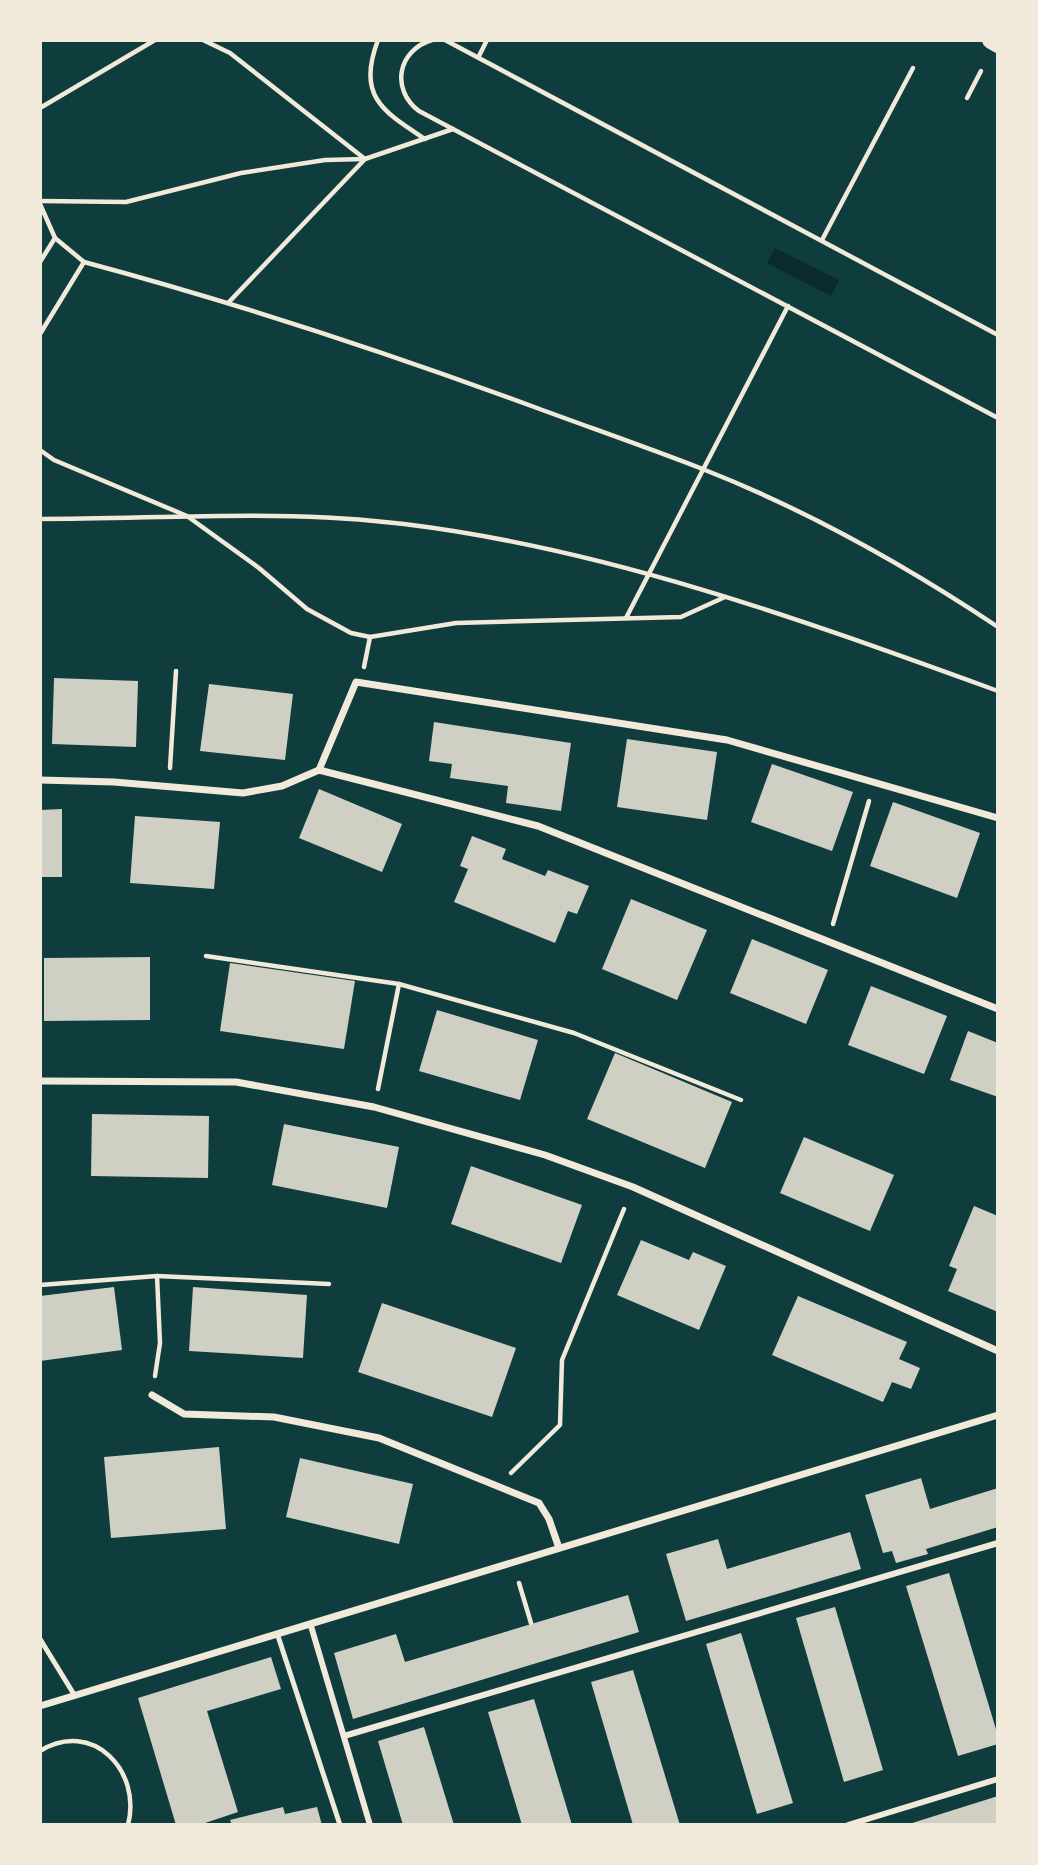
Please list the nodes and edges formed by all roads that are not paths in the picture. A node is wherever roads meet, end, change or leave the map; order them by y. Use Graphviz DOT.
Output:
graph roads {
  1 [pos="990,40"];
  2 [pos="998,44"];
  3 [pos="319,770"];
  4 [pos="40,780"];
  5 [pos="998,818"];
  6 [pos="998,1009"];
  7 [pos="40,1081"];
  8 [pos="998,1351"];
  9 [pos="152,1395"];
  10 [pos="998,1415"];
  11 [pos="998,1543"];
  12 [pos="559,1548"];
  13 [pos="311,1626"];
  14 [pos="278,1636"];
  15 [pos="40,1639"];
  16 [pos="76,1696"];
  17 [pos="40,1706"];
  18 [pos="344,1736"];
  19 [pos="998,1780"];
  20 [pos="340,1825"];
  21 [pos="370,1825"];
  22 [pos="848,1825"];
  1 -- 2 [label="main road"];
  3 -- 4 [label="street"];
  3 -- 5 [label="street"];
  3 -- 6 [label="street"];
  7 -- 8 [label="street"];
  9 -- 12 [label="street"];
  10 -- 12 [label="street"];
  11 -- 18 [label="street"];
  12 -- 13 [label="street"];
  13 -- 14 [label="street"];
  13 -- 18 [label="street"];
  14 -- 16 [label="street"];
  14 -- 20 [label="lane"];
  15 -- 16 [label="lane"];
  16 -- 17 [label="street"];
  18 -- 21 [label="street"];
  19 -- 22 [label="street"];
}
